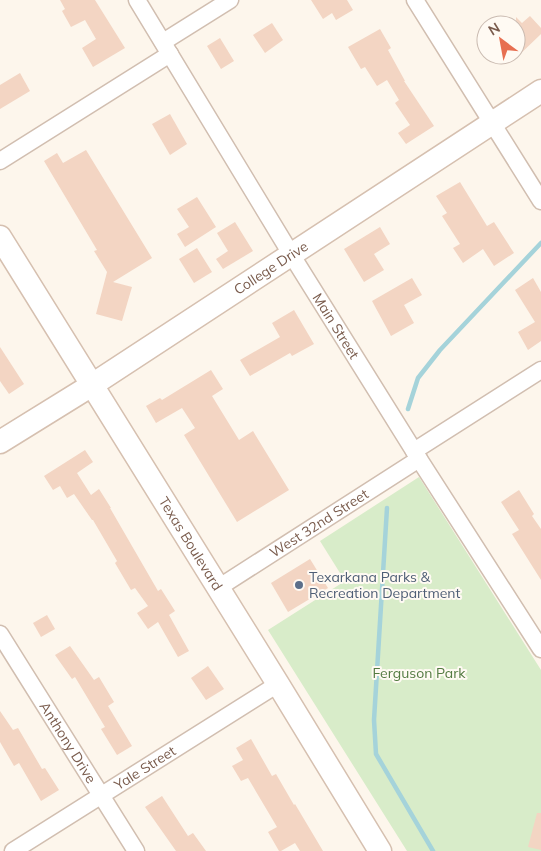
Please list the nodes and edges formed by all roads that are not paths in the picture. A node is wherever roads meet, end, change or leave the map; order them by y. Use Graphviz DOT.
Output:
graph roads {
  1 [pos="137,0"];
  2 [pos="230,0"];
  3 [pos="415,0"];
  4 [pos="166,48"];
  5 [pos="541,91"];
  6 [pos="493,123"];
  7 [pos="0,161"];
  8 [pos="541,201"];
  9 [pos="0,237"];
  10 [pos="291,254"];
  11 [pos="541,370"];
  12 [pos="92,385"];
  13 [pos="0,442"];
  14 [pos="417,455"];
  15 [pos="218,588"];
  16 [pos="0,634"];
  17 [pos="541,649"];
  18 [pos="278,684"];
  19 [pos="101,795"];
  20 [pos="12,851"];
  21 [pos="136,851"];
  22 [pos="380,851"];
  1 -- 4 [label="street, Main Street"];
  2 -- 4 [label="street"];
  3 -- 6 [label="street"];
  4 -- 7 [label="street"];
  4 -- 10 [label="street, Main Street"];
  5 -- 6 [label="main road, College Drive"];
  6 -- 8 [label="street"];
  6 -- 10 [label="main road, College Drive"];
  9 -- 12 [label="main road, Texas Boulevard"];
  10 -- 12 [label="main road, College Drive"];
  10 -- 14 [label="street, Main Street"];
  11 -- 14 [label="street, West 32nd Street"];
  12 -- 13 [label="main road, College Drive"];
  12 -- 15 [label="main road, Texas Boulevard"];
  14 -- 15 [label="street, West 32nd Street"];
  14 -- 17 [label="street, Main Street"];
  15 -- 18 [label="main road, Texas Boulevard"];
  16 -- 19 [label="street, Anthony Drive"];
  18 -- 19 [label="street, Yale Street"];
  18 -- 22 [label="main road, Texas Boulevard"];
  19 -- 20 [label="street, Yale Street"];
  19 -- 21 [label="street, Anthony Drive"];
}
